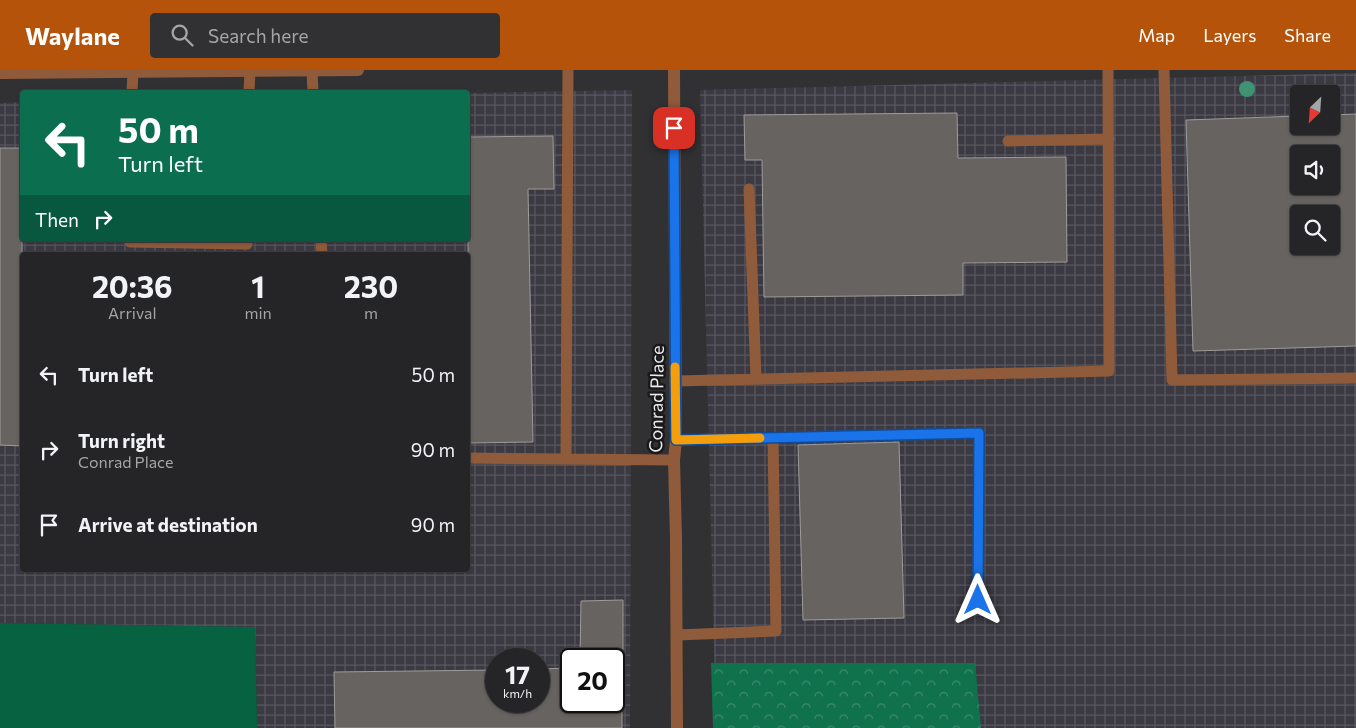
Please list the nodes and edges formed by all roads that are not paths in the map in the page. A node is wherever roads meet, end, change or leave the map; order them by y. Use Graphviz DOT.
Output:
graph roads {
  1 [pos="312,70"];
  2 [pos="358,70"];
  3 [pos="568,70"];
  4 [pos="674,70"];
  5 [pos="1108,70"];
  6 [pos="1164,70"];
  7 [pos="250,71"];
  8 [pos="66,72"];
  9 [pos="133,72"];
  10 [pos="0,74"];
  11 [pos="132,90"];
  12 [pos="249,90"];
  13 [pos="313,90"];
  14 [pos="1109,139"];
  15 [pos="1008,141"];
  16 [pos="749,189"];
  17 [pos="130,242"];
  18 [pos="247,242"];
  19 [pos="1356,378"];
  20 [pos="756,379"];
  21 [pos="675,381"];
  22 [pos="773,438"];
  23 [pos="676,440"];
  24 [pos="470,458"];
  25 [pos="566,459"];
  26 [pos="674,460"];
  27 [pos="978,600"];
  28 [pos="677,635"];
  29 [pos="677,728"];
  1 -- 2 [label="street"];
  1 -- 7 [label="street"];
  1 -- 13 [label="lane"];
  3 -- 25 [label="lane"];
  4 -- 21 [label="street, Conrad Place"];
  5 -- 14 [label="lane"];
  6 -- 19 [label="lane"];
  7 -- 9 [label="street"];
  7 -- 12 [label="lane"];
  8 -- 9 [label="street"];
  8 -- 10 [label="street"];
  9 -- 11 [label="lane"];
  14 -- 15 [label="lane"];
  14 -- 20 [label="lane"];
  16 -- 20 [label="lane"];
  17 -- 18 [label="lane"];
  20 -- 21 [label="lane"];
  21 -- 23 [label="street, Conrad Place"];
  22 -- 23 [label="lane"];
  22 -- 27 [label="lane"];
  22 -- 28 [label="lane"];
  23 -- 26 [label="street, Conrad Place"];
  24 -- 25 [label="lane"];
  25 -- 26 [label="lane"];
  26 -- 28 [label="street, Conrad Place"];
  28 -- 29 [label="street, Conrad Place"];
}
